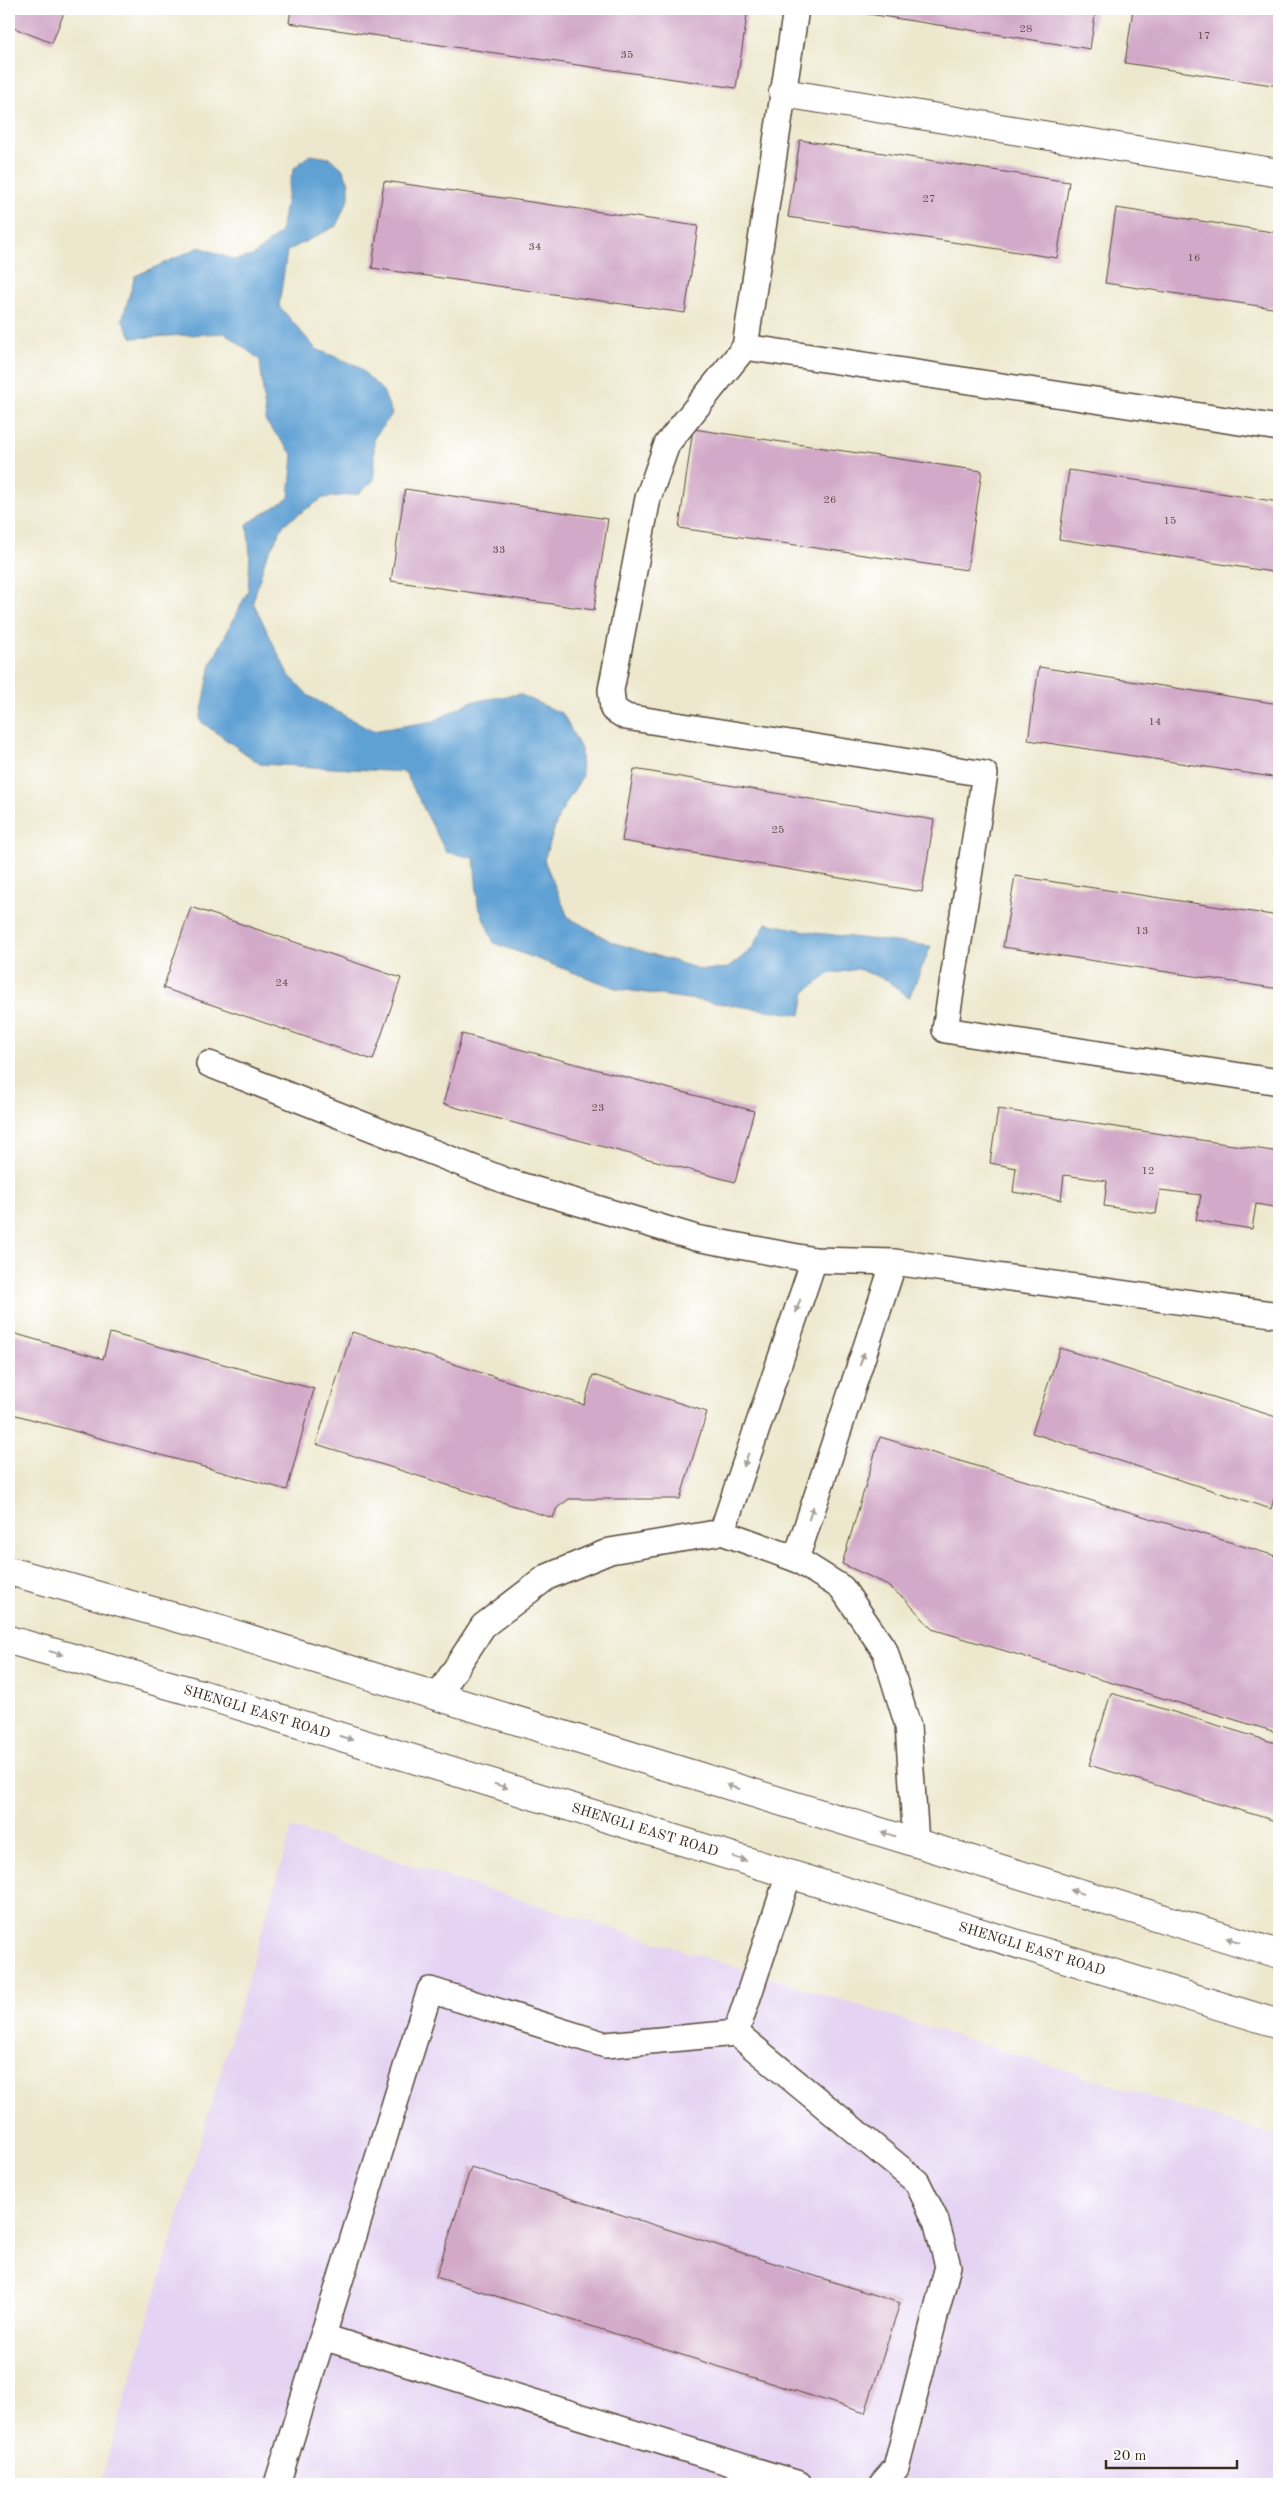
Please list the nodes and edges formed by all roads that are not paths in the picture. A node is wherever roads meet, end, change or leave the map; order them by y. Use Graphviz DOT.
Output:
graph roads {
  1 [pos="796,9"];
  2 [pos="783,93"];
  3 [pos="1279,173"];
  4 [pos="745,347"];
  5 [pos="1279,428"];
  6 [pos="209,1064"];
  7 [pos="1279,1082"];
  8 [pos="814,1260"];
  9 [pos="894,1262"];
  10 [pos="1279,1315"];
  11 [pos="722,1532"];
  12 [pos="796,1559"];
  13 [pos="9,1571"];
  14 [pos="9,1640"];
  15 [pos="438,1696"];
  16 [pos="916,1843"];
  17 [pos="789,1874"];
  18 [pos="1279,1954"];
  19 [pos="1279,2024"];
  20 [pos="736,2033"];
  21 [pos="323,2337"];
  22 [pos="277,2484"];
  23 [pos="799,2484"];
  24 [pos="882,2484"];
  1 -- 2 [label="lane"];
  2 -- 3 [label="main road"];
  2 -- 4 [label="lane"];
  4 -- 5 [label="lane"];
  4 -- 7 [label="lane"];
  6 -- 8 [label="lane"];
  8 -- 9 [label="lane"];
  8 -- 11 [label="lane, one-way"];
  9 -- 10 [label="lane"];
  12 -- 9 [label="lane, one-way"];
  11 -- 12 [label="lane"];
  11 -- 15 [label="lane"];
  12 -- 16 [label="lane"];
  13 -- 15 [label="main road"];
  14 -- 17 [label="main road, SHENGLI EAST ROAD, one-way"];
  16 -- 15 [label="main road, one-way"];
  18 -- 16 [label="main road, one-way"];
  17 -- 19 [label="main road, SHENGLI EAST ROAD"];
  17 -- 20 [label="lane"];
  20 -- 21 [label="lane"];
  20 -- 24 [label="lane"];
  21 -- 22 [label="lane"];
  21 -- 23 [label="lane"];
}
